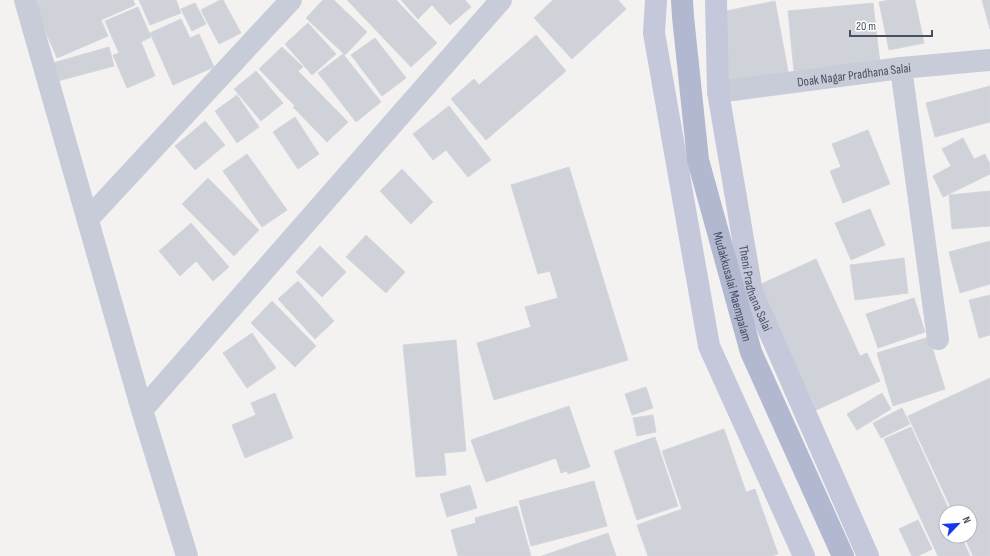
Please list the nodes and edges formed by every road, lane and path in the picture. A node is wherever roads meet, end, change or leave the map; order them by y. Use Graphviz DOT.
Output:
graph roads {
  1 [pos="25,0"];
  2 [pos="291,0"];
  3 [pos="501,0"];
  4 [pos="656,0"];
  5 [pos="682,0"];
  6 [pos="716,0"];
  7 [pos="990,60"];
  8 [pos="901,68"];
  9 [pos="718,92"];
  10 [pos="88,219"];
  11 [pos="938,339"];
  12 [pos="142,410"];
  13 [pos="187,556"];
  14 [pos="804,556"];
  15 [pos="843,556"];
  16 [pos="868,556"];
  1 -- 10 [label="street"];
  2 -- 10 [label="street"];
  3 -- 12 [label="street"];
  4 -- 14 [label="main road"];
  5 -- 15 [label="main road, Mudakkusalai Maempalam"];
  6 -- 9 [label="main road, Theni Pradhana Salai"];
  7 -- 8 [label="street, Doak Nagar Pradhana Salai"];
  8 -- 9 [label="street, Doak Nagar Pradhana Salai"];
  8 -- 11 [label="street"];
  9 -- 16 [label="main road, Theni Pradhana Salai"];
  10 -- 12 [label="street"];
  12 -- 13 [label="street"];
}
